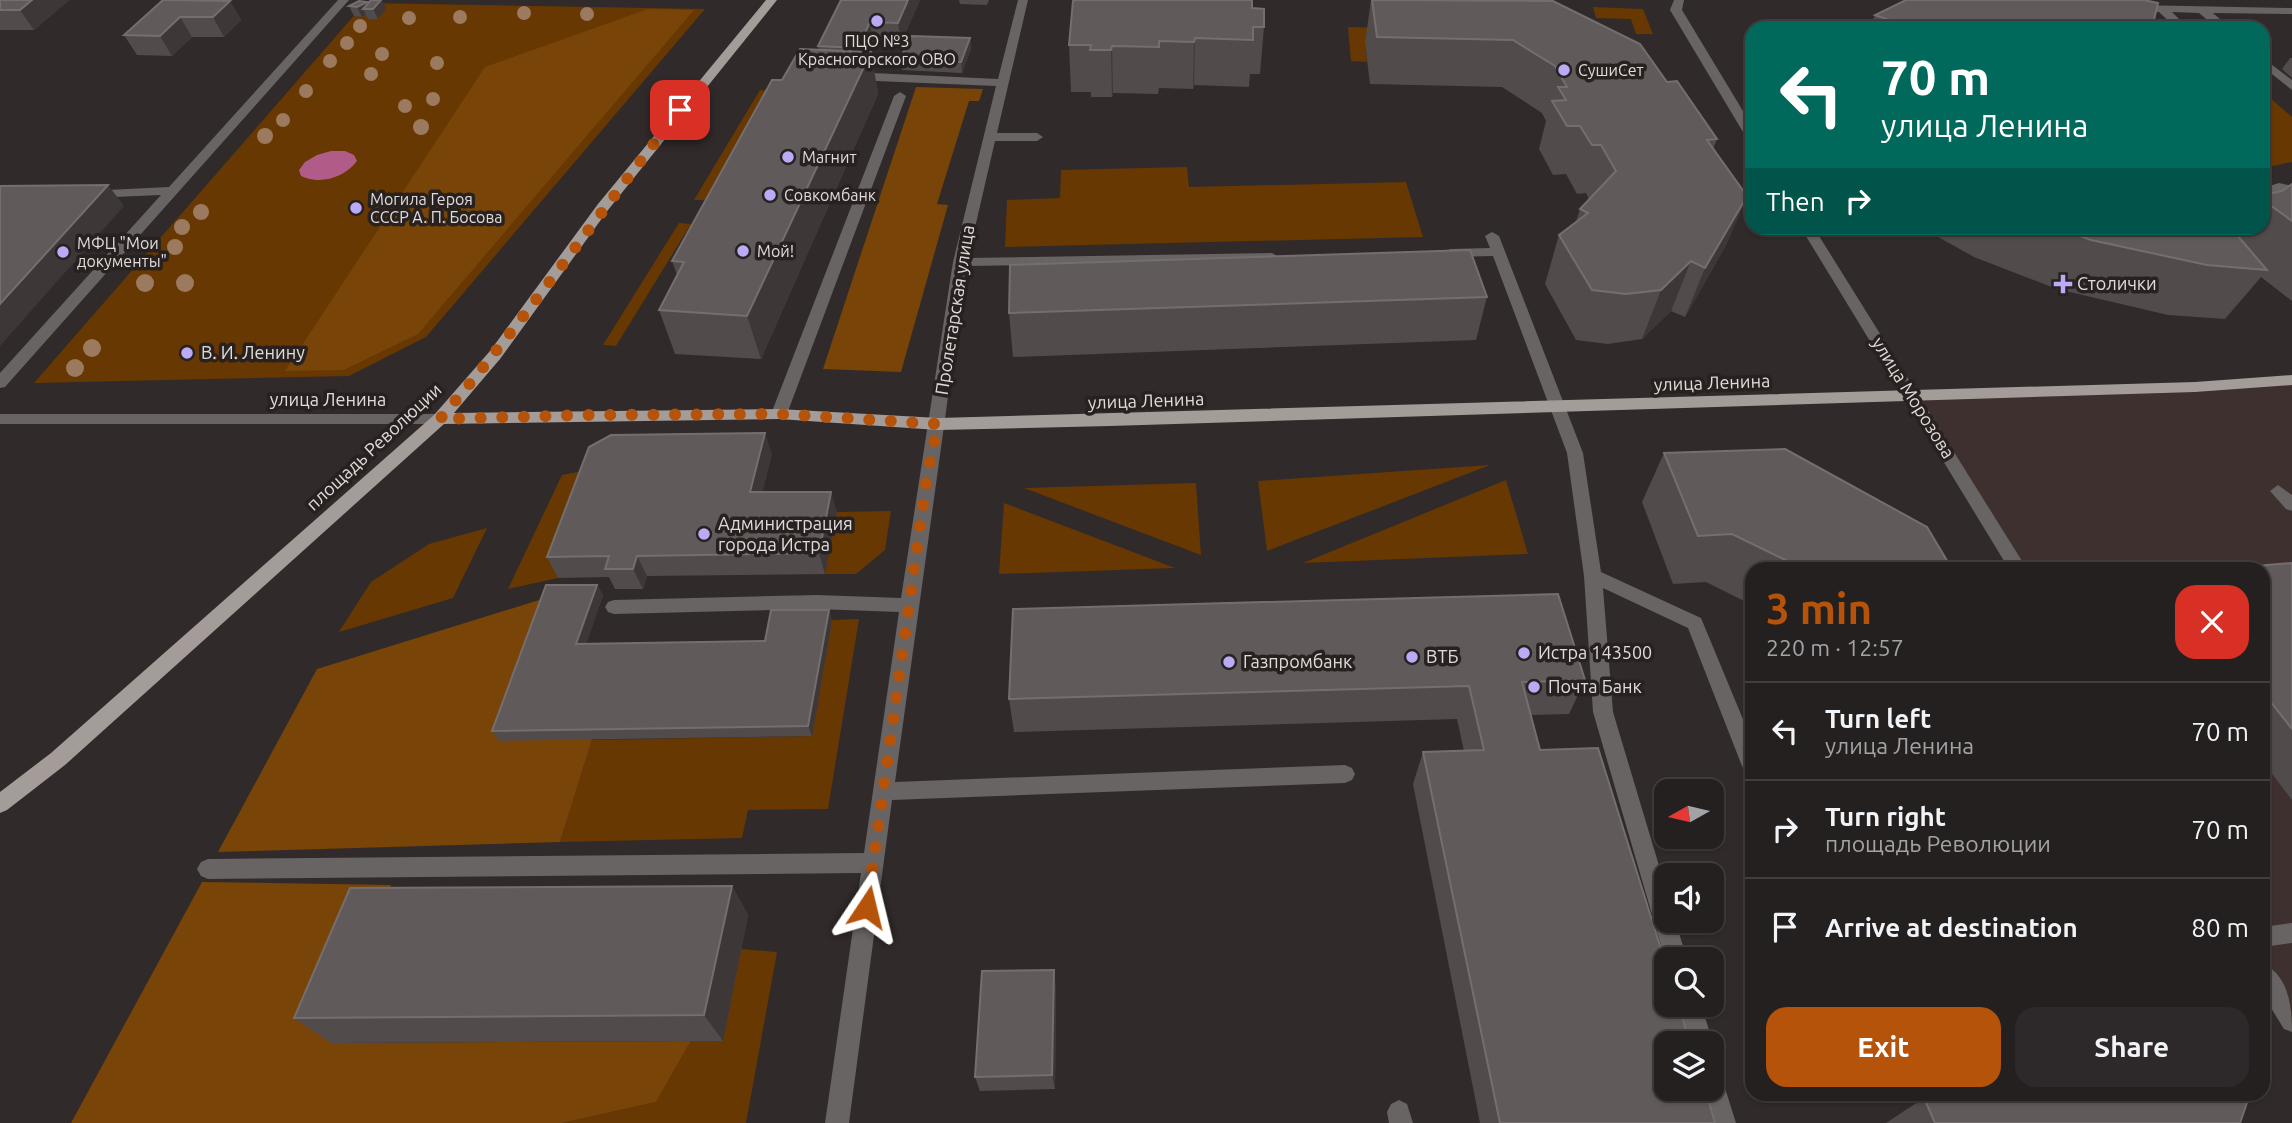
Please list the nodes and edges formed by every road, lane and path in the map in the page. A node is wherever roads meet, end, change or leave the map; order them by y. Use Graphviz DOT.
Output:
graph roads {
  1 [pos="344,0"];
  2 [pos="772,0"];
  3 [pos="1023,0"];
  4 [pos="1679,0"];
  5 [pos="2121,8"];
  6 [pos="2162,9"];
  7 [pos="2203,10"];
  8 [pos="2292,11"];
  9 [pos="2175,21"];
  10 [pos="2216,21"];
  11 [pos="2270,67"];
  12 [pos="841,76"];
  13 [pos="1003,83"];
  14 [pos="2292,86"];
  15 [pos="900,96"];
  16 [pos="1745,125"];
  17 [pos="988,137"];
  18 [pos="1037,137"];
  19 [pos="2270,190"];
  20 [pos="2292,190"];
  21 [pos="172,191"];
  22 [pos="76,194"];
  23 [pos="1811,235"];
  24 [pos="1492,236"];
  25 [pos="1498,252"];
  26 [pos="1430,254"];
  27 [pos="1293,256"];
  28 [pos="960,262"];
  29 [pos="2292,380"];
  30 [pos="0,383"];
  31 [pos="1913,396"];
  32 [pos="1558,408"];
  33 [pos="779,414"];
  34 [pos="0,419"];
  35 [pos="440,419"];
  36 [pos="938,424"];
  37 [pos="2292,490"];
  38 [pos="2292,506"];
  39 [pos="2014,562"];
  40 [pos="1593,576"];
  41 [pos="910,605"];
  42 [pos="614,607"];
  43 [pos="1745,748"];
  44 [pos="1345,774"];
  45 [pos="884,791"];
  46 [pos="0,804"];
  47 [pos="875,863"];
  48 [pos="208,869"];
  49 [pos="2292,933"];
  50 [pos="2270,936"];
  51 [pos="1672,947"];
  52 [pos="2270,986"];
  53 [pos="2292,1021"];
  54 [pos="1718,1101"];
  55 [pos="837,1123"];
  56 [pos="1724,1123"];
  1 -- 21 [label="street"];
  2 -- 35 [label="main road, площадь Революции"];
  3 -- 13 [label="street, Пролетарская улица"];
  4 -- 16 [label="street"];
  5 -- 6 [label="street"];
  6 -- 7 [label="street"];
  6 -- 9 [label="street"];
  7 -- 8 [label="street"];
  7 -- 10 [label="street"];
  11 -- 14 [label="street"];
  12 -- 13 [label="street"];
  13 -- 17 [label="street, Пролетарская улица"];
  15 -- 33 [label="street"];
  17 -- 18 [label="street"];
  17 -- 28 [label="street, Пролетарская улица"];
  19 -- 20 [label="street"];
  21 -- 22 [label="street"];
  21 -- 30 [label="street"];
  23 -- 31 [label="street, улица Морозова"];
  24 -- 25 [label="street"];
  25 -- 26 [label="street"];
  25 -- 32 [label="street"];
  27 -- 28 [label="street"];
  28 -- 36 [label="street, Пролетарская улица"];
  29 -- 31 [label="main road, улица Ленина"];
  31 -- 32 [label="main road, улица Ленина"];
  31 -- 39 [label="street, улица Морозова"];
  32 -- 36 [label="main road, улица Ленина"];
  32 -- 40 [label="street"];
  33 -- 35 [label="main road, улица Ленина"];
  33 -- 36 [label="main road, улица Ленина"];
  34 -- 35 [label="street, улица Ленина"];
  35 -- 46 [label="main road, площадь Революции"];
  36 -- 41 [label="street, Пролетарская улица"];
  37 -- 38 [label="street"];
  40 -- 43 [label="street"];
  40 -- 51 [label="street"];
  41 -- 42 [label="street"];
  41 -- 45 [label="street, Пролетарская улица"];
  44 -- 45 [label="street"];
  45 -- 47 [label="street, Пролетарская улица"];
  47 -- 48 [label="street"];
  47 -- 55 [label="street, Пролетарская улица"];
  49 -- 50 [label="street"];
  52 -- 53 [label="street"];
  54 -- 56 [label="street"];
}
